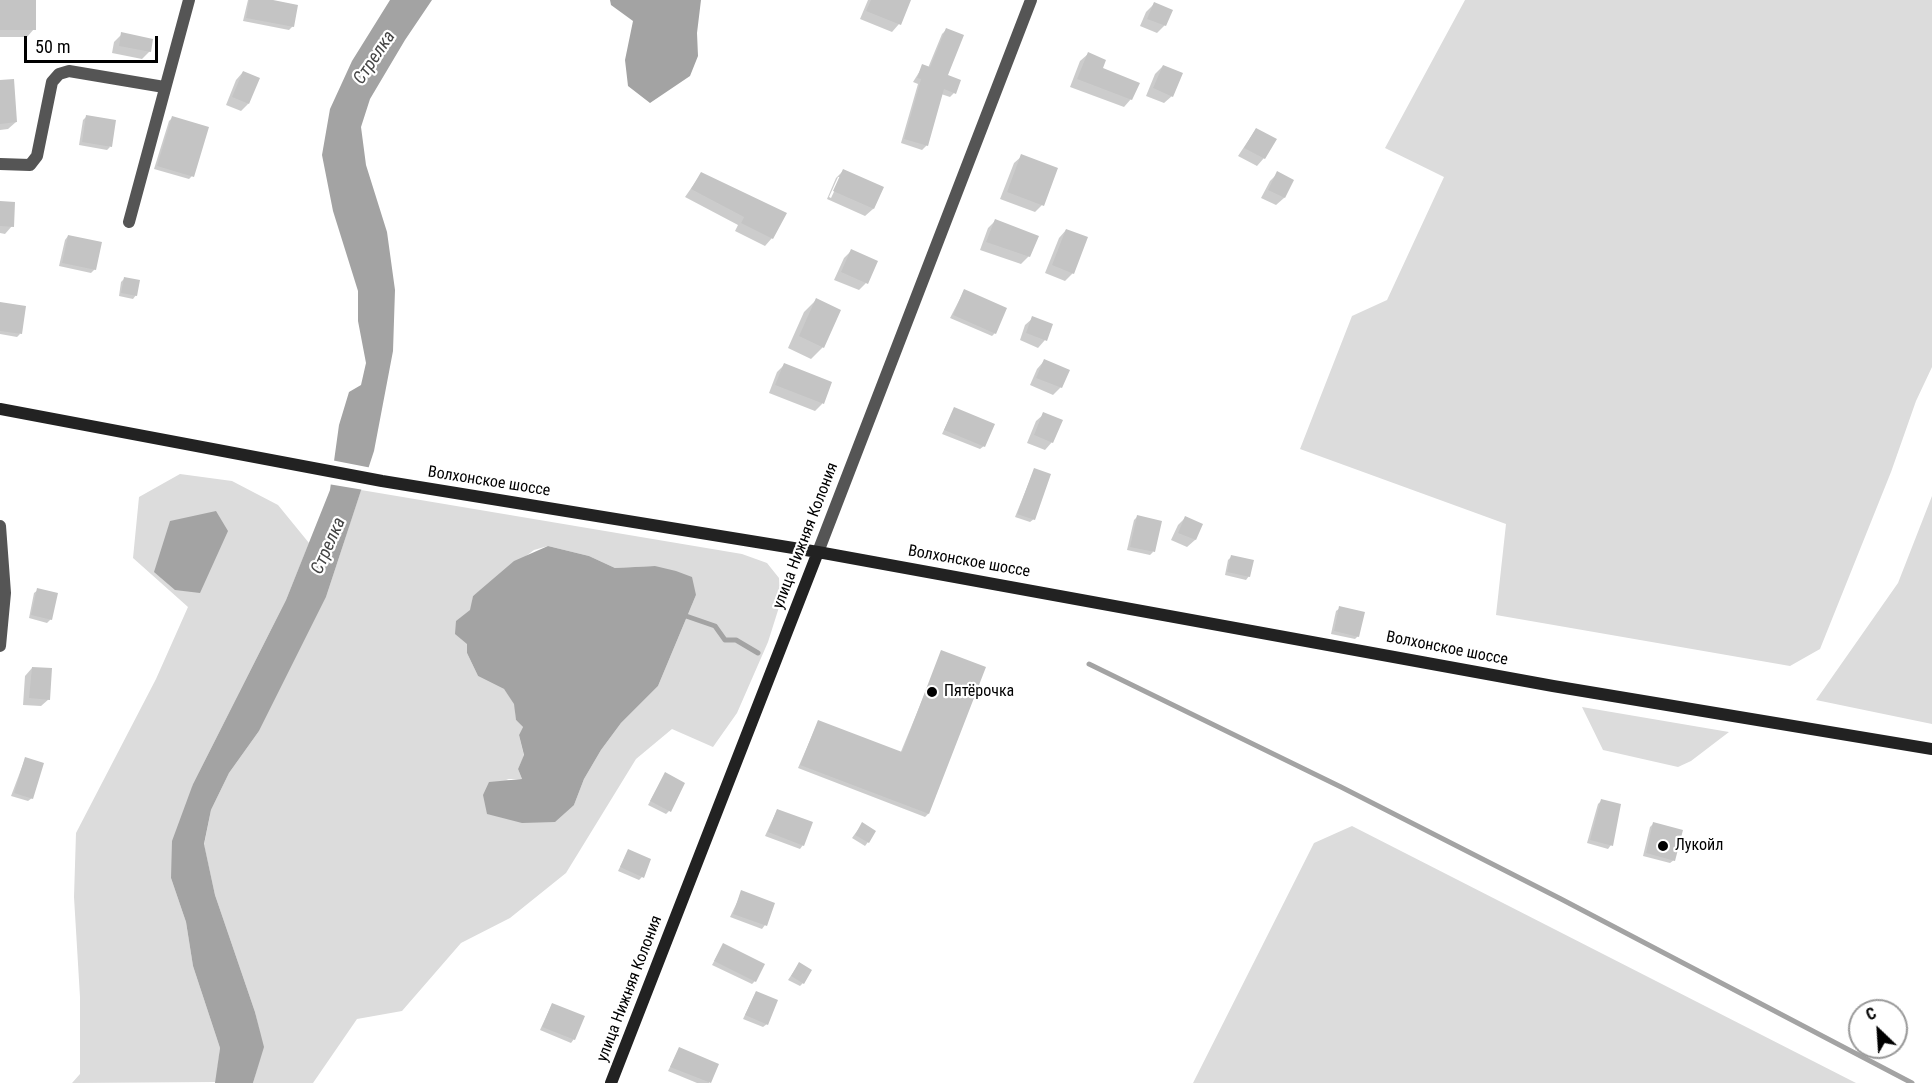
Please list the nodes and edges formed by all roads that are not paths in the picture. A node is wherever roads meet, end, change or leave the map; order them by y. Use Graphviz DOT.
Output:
graph roads {
  1 [pos="189,0"];
  2 [pos="1031,0"];
  3 [pos="164,87"];
  4 [pos="0,164"];
  5 [pos="129,222"];
  6 [pos="0,409"];
  7 [pos="0,526"];
  8 [pos="818,552"];
  9 [pos="0,646"];
  10 [pos="1932,749"];
  11 [pos="611,1083"];
  1 -- 3 [label="street"];
  2 -- 8 [label="street, улица Нижняя Колония"];
  3 -- 4 [label="street"];
  3 -- 5 [label="street"];
  6 -- 8 [label="main road, Волхонское шоссе"];
  7 -- 9 [label="street"];
  8 -- 10 [label="main road, Волхонское шоссе"];
  8 -- 11 [label="main road, улица Нижняя Колония"];
}
